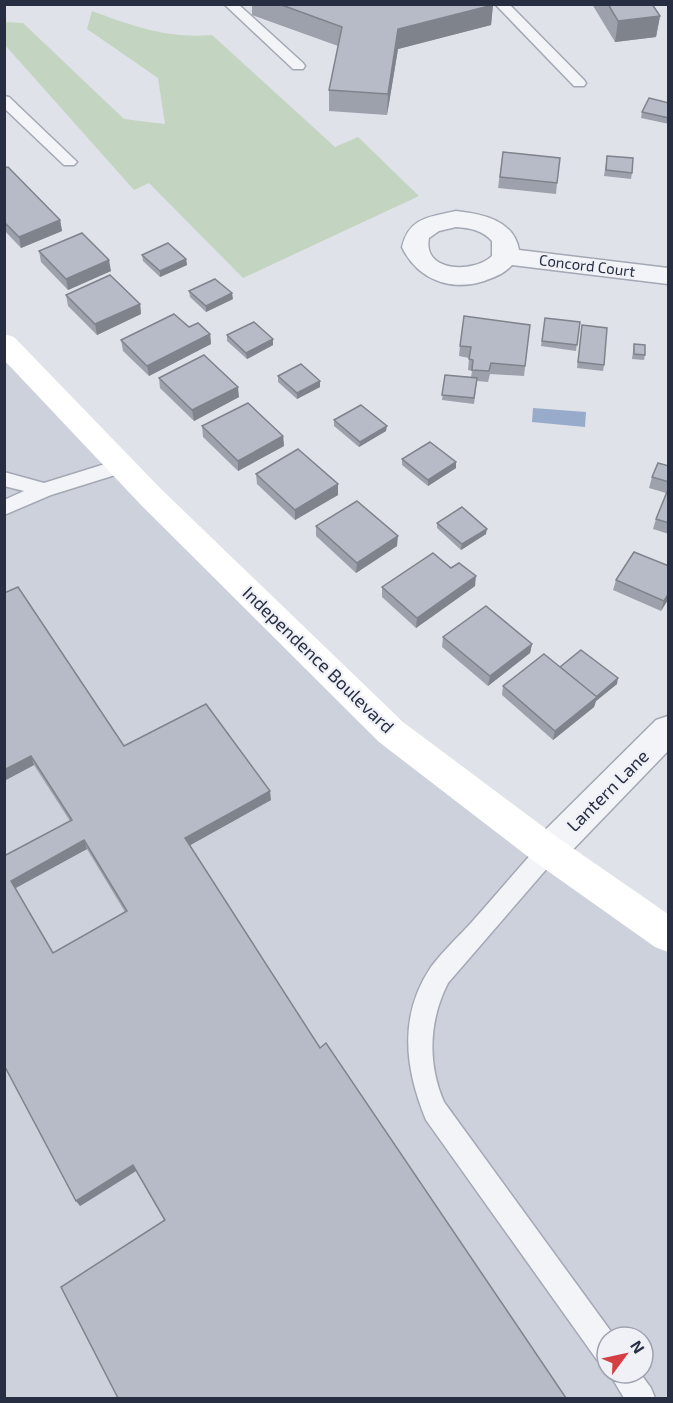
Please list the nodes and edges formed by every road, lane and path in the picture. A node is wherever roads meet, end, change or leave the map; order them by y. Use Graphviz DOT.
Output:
graph roads {
  1 [pos="230,4"];
  2 [pos="501,4"];
  3 [pos="298,66"];
  4 [pos="579,83"];
  5 [pos="4,100"];
  6 [pos="69,162"];
  7 [pos="505,256"];
  8 [pos="669,276"];
  9 [pos="4,343"];
  10 [pos="121,466"];
  11 [pos="4,479"];
  12 [pos="44,490"];
  13 [pos="4,508"];
  14 [pos="669,730"];
  15 [pos="548,851"];
  16 [pos="669,935"];
  17 [pos="595,1333"];
  18 [pos="632,1385"];
  19 [pos="641,1398"];
  1 -- 3 [label="lane"];
  2 -- 4 [label="lane"];
  5 -- 6 [label="lane"];
  7 -- 8 [label="street, Concord Court"];
  9 -- 10 [label="street, Independence Boulevard"];
  10 -- 12 [label="lane"];
  10 -- 15 [label="street, Independence Boulevard"];
  11 -- 12 [label="lane"];
  12 -- 13 [label="lane"];
  14 -- 15 [label="street, Lantern Lane"];
  15 -- 16 [label="street, Independence Boulevard"];
  15 -- 17 [label="lane"];
  18 -- 19 [label="lane"];
}
